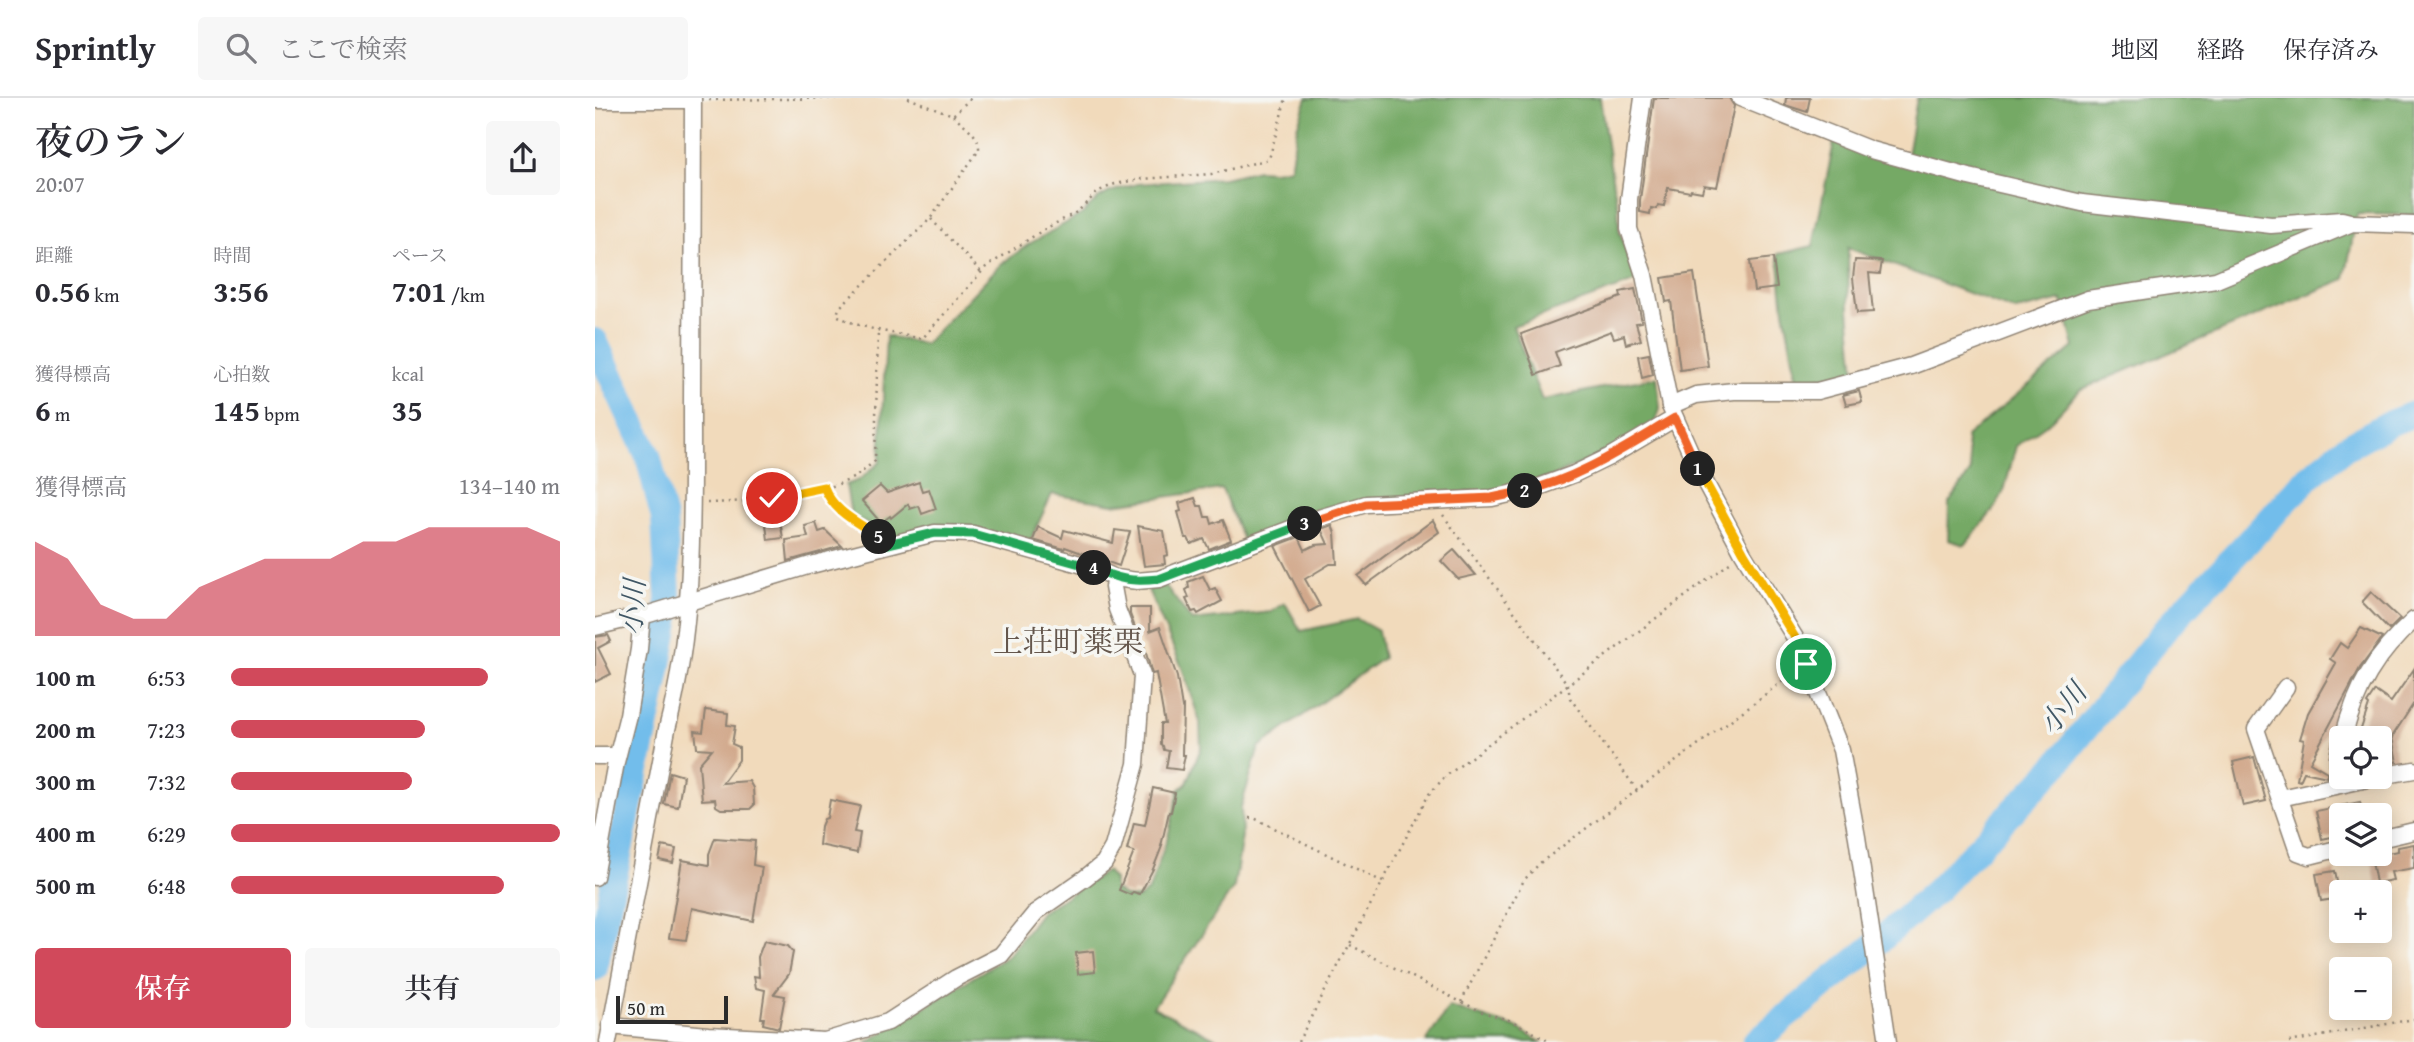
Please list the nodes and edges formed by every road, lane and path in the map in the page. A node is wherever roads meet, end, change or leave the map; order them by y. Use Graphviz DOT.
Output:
graph roads {
  1 [pos="853,98"];
  2 [pos="908,98"];
  3 [pos="971,98"];
  4 [pos="1286,98"];
  5 [pos="1643,98"];
  6 [pos="1740,98"];
  7 [pos="693,99"];
  8 [pos="595,100"];
  9 [pos="953,115"];
  10 [pos="930,219"];
  11 [pos="2353,223"];
  12 [pos="2414,225"];
  13 [pos="982,272"];
  14 [pos="878,329"];
  15 [pos="1673,412"];
  16 [pos="824,487"];
  17 [pos="1433,501"];
  18 [pos="693,503"];
  19 [pos="888,544"];
  20 [pos="1744,553"];
  21 [pos="1115,578"];
  22 [pos="689,600"];
  23 [pos="646,615"];
  24 [pos="2414,620"];
  25 [pos="595,627"];
  26 [pos="1806,664"];
  27 [pos="1567,685"];
  28 [pos="2286,687"];
  29 [pos="2346,726"];
  30 [pos="595,756"];
  31 [pos="617,756"];
  32 [pos="2414,770"];
  33 [pos="2392,774"];
  34 [pos="2329,786"];
  35 [pos="1637,790"];
  36 [pos="2280,798"];
  37 [pos="1249,818"];
  38 [pos="2414,831"];
  39 [pos="2392,836"];
  40 [pos="2329,851"];
  41 [pos="595,877"];
  42 [pos="1383,882"];
  43 [pos="1350,945"];
  44 [pos="1461,1002"];
  45 [pos="2414,1019"];
  46 [pos="609,1034"];
  47 [pos="1298,1042"];
  48 [pos="1550,1042"];
  49 [pos="1888,1042"];
  50 [pos="2289,1042"];
  1 -- 7 [label="path"];
  2 -- 9 [label="path"];
  3 -- 9 [label="path"];
  4 -- 13 [label="path"];
  5 -- 15 [label="street"];
  6 -- 11 [label="street"];
  7 -- 8 [label="street"];
  7 -- 18 [label="street"];
  9 -- 10 [label="path"];
  10 -- 13 [label="path"];
  10 -- 14 [label="path"];
  11 -- 12 [label="street"];
  11 -- 15 [label="street"];
  13 -- 14 [label="path"];
  14 -- 16 [label="path"];
  15 -- 17 [label="street"];
  15 -- 20 [label="street"];
  16 -- 18 [label="path"];
  16 -- 19 [label="path"];
  17 -- 21 [label="street"];
  17 -- 27 [label="path"];
  18 -- 22 [label="street"];
  19 -- 21 [label="street"];
  19 -- 22 [label="street"];
  20 -- 26 [label="street"];
  20 -- 27 [label="path"];
  21 -- 46 [label="street"];
  22 -- 23 [label="street"];
  22 -- 46 [label="street"];
  23 -- 25 [label="street"];
  23 -- 31 [label="street"];
  24 -- 29 [label="street"];
  26 -- 35 [label="path"];
  26 -- 49 [label="street"];
  27 -- 35 [label="path"];
  27 -- 42 [label="path"];
  28 -- 36 [label="street"];
  30 -- 31 [label="street"];
  31 -- 41 [label="street"];
  32 -- 33 [label="street"];
  34 -- 36 [label="street"];
  35 -- 44 [label="path"];
  36 -- 40 [label="street"];
  37 -- 42 [label="path"];
  38 -- 39 [label="street"];
  42 -- 43 [label="path"];
  43 -- 44 [label="path"];
  43 -- 47 [label="path"];
  44 -- 48 [label="path"];
  45 -- 50 [label="path"];
}
